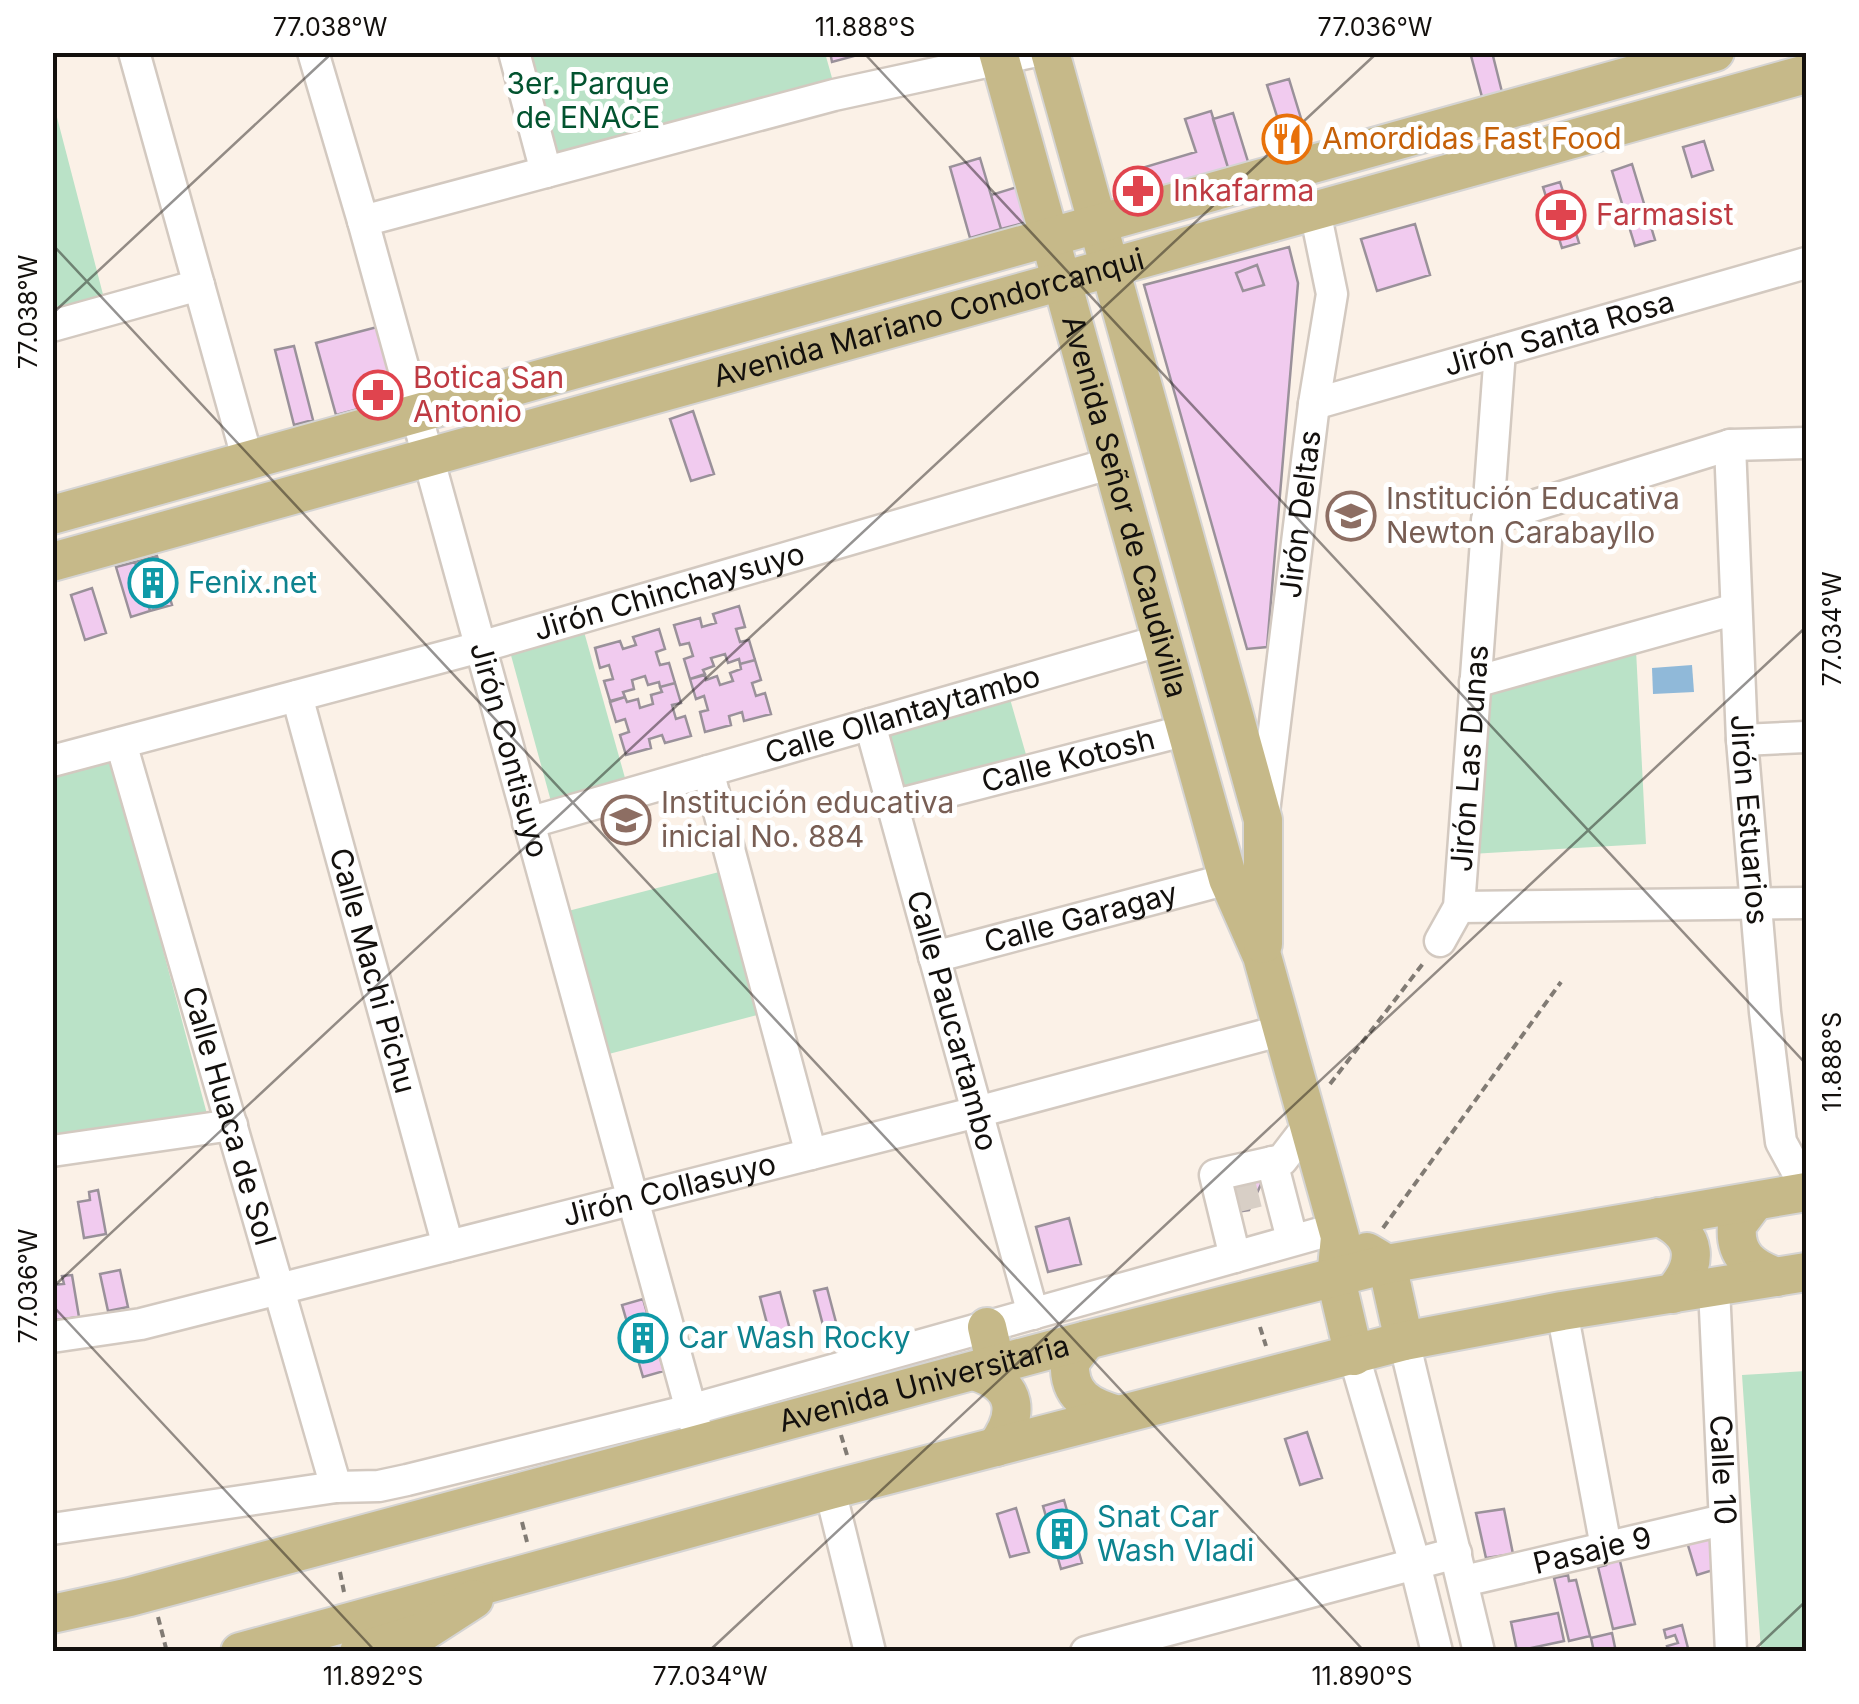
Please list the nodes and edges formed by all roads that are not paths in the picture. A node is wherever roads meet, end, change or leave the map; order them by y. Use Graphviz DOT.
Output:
graph roads {
  1 [pos="134,52"];
  2 [pos="314,52"];
  3 [pos="514,52"];
  4 [pos="1050,52"];
  5 [pos="1715,52"];
  6 [pos="1804,52"];
  7 [pos="1010,54"];
  8 [pos="1806,63"];
  9 [pos="1806,74"];
  10 [pos="546,172"];
  11 [pos="1315,211"];
  12 [pos="363,221"];
  13 [pos="1097,224"];
  14 [pos="1049,237"];
  15 [pos="1109,267"];
  16 [pos="1800,267"];
  17 [pos="1062,280"];
  18 [pos="199,285"];
  19 [pos="52,326"];
  20 [pos="1500,351"];
  21 [pos="1314,404"];
  22 [pos="416,414"];
  23 [pos="1806,443"];
  24 [pos="1730,445"];
  25 [pos="428,457"];
  26 [pos="248,461"];
  27 [pos="1112,464"];
  28 [pos="52,515"];
  29 [pos="1487,520"];
  30 [pos="52,562"];
  31 [pos="1736,610"];
  32 [pos="1162,640"];
  33 [pos="480,647"];
  34 [pos="1475,682"];
  35 [pos="297,696"];
  36 [pos="870,724"];
  37 [pos="1187,730"];
  38 [pos="1806,737"];
  39 [pos="1742,740"];
  40 [pos="121,743"];
  41 [pos="52,761"];
  42 [pos="708,771"];
  43 [pos="892,806"];
  44 [pos="1263,820"];
  45 [pos="528,823"];
  46 [pos="1228,879"];
  47 [pos="1806,903"];
  48 [pos="1756,905"];
  49 [pos="1459,907"];
  50 [pos="1440,941"];
  51 [pos="1262,956"];
  52 [pos="934,957"];
  53 [pos="1283,1030"];
  54 [pos="977,1112"];
  55 [pos="1308,1121"];
  56 [pos="232,1125"];
  57 [pos="52,1151"];
  58 [pos="811,1154"];
  59 [pos="1253,1188"];
  60 [pos="1806,1190"];
  61 [pos="631,1200"];
  62 [pos="1755,1201"];
  63 [pos="1659,1218"];
  64 [pos="1339,1233"];
  65 [pos="1292,1240"];
  66 [pos="448,1246"];
  67 [pos="1384,1248"];
  68 [pos="1235,1258"];
  69 [pos="1792,1275"];
  70 [pos="1336,1279"];
  71 [pos="1714,1288"];
  72 [pos="280,1289"];
  73 [pos="1672,1294"];
  74 [pos="1562,1311"];
  75 [pos="1032,1314"];
  76 [pos="986,1326"];
  77 [pos="52,1337"];
  78 [pos="1087,1340"];
  79 [pos="1404,1342"];
  80 [pos="1354,1356"];
  81 [pos="986,1369"];
  82 [pos="690,1410"];
  83 [pos="1118,1416"];
  84 [pos="701,1446"];
  85 [pos="996,1447"];
  86 [pos="336,1487"];
  87 [pos="842,1487"];
  88 [pos="1724,1520"];
  89 [pos="52,1529"];
  90 [pos="1606,1547"];
  91 [pos="1415,1564"];
  92 [pos="1463,1581"];
  93 [pos="52,1614"];
  94 [pos="1430,1619"];
  95 [pos="354,1636"];
  96 [pos="240,1652"];
  97 [pos="870,1652"];
  98 [pos="1086,1652"];
  99 [pos="1436,1652"];
  100 [pos="1478,1652"];
  101 [pos="1731,1652"];
  1 -- 18 [label="street"];
  2 -- 12 [label="street, Jirón Contisuyo"];
  3 -- 10 [label="street"];
  4 -- 13 [label="main road, Avenida Señor de Caudivilla"];
  5 -- 13 [label="main road, Avenida Mariano Condorcanqui"];
  6 -- 8 [label="street"];
  7 -- 10 [label="street"];
  7 -- 14 [label="main road, Avenida Señor de Caudivilla"];
  9 -- 11 [label="main road, Avenida Mariano Condorcanqui"];
  10 -- 12 [label="street"];
  11 -- 15 [label="main road, Avenida Mariano Condorcanqui"];
  11 -- 21 [label="street, Jirón Deltas"];
  12 -- 22 [label="street, Jirón Contisuyo"];
  13 -- 14 [label="main road, Avenida Mariano Condorcanqui"];
  13 -- 15 [label="main road, Avenida Señor de Caudivilla"];
  14 -- 17 [label="main road, Avenida Señor de Caudivilla"];
  14 -- 22 [label="main road, Avenida Mariano Condorcanqui"];
  15 -- 17 [label="main road, Avenida Mariano Condorcanqui"];
  15 -- 44 [label="main road, Avenida Señor de Caudivilla"];
  16 -- 20 [label="street, Jirón Santa Rosa"];
  17 -- 25 [label="main road, Avenida Mariano Condorcanqui"];
  17 -- 27 [label="main road, Avenida Señor de Caudivilla"];
  18 -- 19 [label="street"];
  18 -- 26 [label="street"];
  20 -- 21 [label="street, Jirón Santa Rosa"];
  20 -- 29 [label="street, Jirón Las Dunas"];
  21 -- 44 [label="street, Jirón Deltas"];
  22 -- 25 [label="street, Jirón Contisuyo"];
  22 -- 26 [label="main road, Avenida Mariano Condorcanqui"];
  23 -- 24 [label="street"];
  24 -- 29 [label="street"];
  24 -- 31 [label="street, Jirón Estuarios"];
  25 -- 30 [label="main road, Avenida Mariano Condorcanqui"];
  25 -- 33 [label="street, Jirón Contisuyo"];
  26 -- 28 [label="main road, Avenida Mariano Condorcanqui"];
  27 -- 32 [label="main road, Avenida Señor de Caudivilla"];
  27 -- 33 [label="street, Jirón Chinchaysuyo"];
  29 -- 34 [label="street, Jirón Las Dunas"];
  31 -- 34 [label="street"];
  31 -- 39 [label="street, Jirón Estuarios"];
  32 -- 36 [label="street, Calle Ollantaytambo"];
  32 -- 37 [label="main road, Avenida Señor de Caudivilla"];
  33 -- 35 [label="street, Jirón Chinchaysuyo"];
  33 -- 45 [label="street, Jirón Contisuyo"];
  34 -- 49 [label="street, Jirón Las Dunas"];
  35 -- 40 [label="street, Jirón Chinchaysuyo"];
  35 -- 66 [label="street, Calle Machi Pichu"];
  36 -- 42 [label="street, Calle Ollantaytambo"];
  36 -- 43 [label="street, Calle Paucartambo"];
  37 -- 43 [label="street, Calle Kotosh"];
  37 -- 46 [label="main road, Avenida Señor de Caudivilla"];
  38 -- 39 [label="street"];
  39 -- 48 [label="street, Jirón Estuarios"];
  40 -- 41 [label="street, Jirón Chinchaysuyo"];
  40 -- 56 [label="street, Calle Huaca de Sol"];
  42 -- 45 [label="street, Calle Ollantaytambo"];
  42 -- 58 [label="street"];
  43 -- 52 [label="street, Calle Paucartambo"];
  44 -- 51 [label="main road, Avenida Señor de Caudivilla"];
  45 -- 61 [label="street, Jirón Contisuyo"];
  46 -- 51 [label="main road, Avenida Señor de Caudivilla"];
  46 -- 52 [label="street, Calle Garagay"];
  47 -- 48 [label="street"];
  48 -- 49 [label="street"];
  48 -- 60 [label="street, Jirón Estuarios"];
  49 -- 50 [label="street, Jirón Las Dunas"];
  51 -- 53 [label="main road, Avenida Señor de Caudivilla"];
  52 -- 54 [label="street, Calle Paucartambo"];
  53 -- 54 [label="street, Jirón Collasuyo"];
  53 -- 55 [label="main road, Avenida Señor de Caudivilla"];
  54 -- 58 [label="street, Jirón Collasuyo"];
  54 -- 75 [label="street, Calle Paucartambo"];
  55 -- 59 [label="street"];
  55 -- 64 [label="main road, Avenida Señor de Caudivilla"];
  56 -- 57 [label="street"];
  56 -- 72 [label="street, Calle Huaca de Sol"];
  58 -- 61 [label="street, Jirón Collasuyo"];
  59 -- 65 [label="street"];
  59 -- 68 [label="street"];
  60 -- 62 [label="main road, Avenida Universitaria"];
  61 -- 66 [label="street, Jirón Collasuyo"];
  61 -- 82 [label="street, Jirón Contisuyo"];
  62 -- 63 [label="main road, Avenida Universitaria"];
  62 -- 69 [label="main road"];
  63 -- 67 [label="main road, Avenida Universitaria"];
  63 -- 73 [label="main road"];
  64 -- 65 [label="street, Avenida Universitaria"];
  64 -- 67 [label="main road"];
  64 -- 70 [label="main road, Avenida Señor de Caudivilla"];
  65 -- 68 [label="street, Avenida Universitaria"];
  66 -- 72 [label="street, Jirón Collasuyo"];
  67 -- 70 [label="main road, Avenida Universitaria"];
  67 -- 79 [label="main road"];
  68 -- 75 [label="street, Avenida Universitaria"];
  69 -- 71 [label="main road"];
  70 -- 78 [label="main road, Avenida Universitaria"];
  70 -- 80 [label="main road, Avenida Señor de Caudivilla"];
  71 -- 73 [label="main road"];
  71 -- 88 [label="street, Calle 10"];
  72 -- 77 [label="street, Jirón Collasuyo"];
  72 -- 86 [label="street, Calle Huaca de Sol"];
  73 -- 74 [label="main road"];
  74 -- 79 [label="main road"];
  74 -- 90 [label="street"];
  75 -- 76 [label="street, Avenida Universitaria"];
  76 -- 81 [label="main road"];
  76 -- 82 [label="street, Avenida Universitaria"];
  78 -- 81 [label="main road, Avenida Universitaria"];
  78 -- 83 [label="main road"];
  79 -- 80 [label="main road"];
  79 -- 92 [label="street"];
  80 -- 83 [label="main road"];
  80 -- 91 [label="street, Avenida Señor de Caudivilla"];
  81 -- 84 [label="main road, Avenida Universitaria"];
  81 -- 85 [label="main road"];
  82 -- 84 [label="street, Jirón Contisuyo"];
  82 -- 86 [label="street, Avenida Universitaria"];
  83 -- 85 [label="main road"];
  84 -- 93 [label="main road, Avenida Universitaria"];
  85 -- 87 [label="main road"];
  86 -- 89 [label="street, Avenida Universitaria"];
  87 -- 95 [label="main road"];
  87 -- 97 [label="street"];
  88 -- 90 [label="street, Pasaje 9"];
  88 -- 101 [label="street, Calle 10"];
  90 -- 92 [label="street, Pasaje 9"];
  91 -- 92 [label="street"];
  91 -- 94 [label="street, Avenida Señor de Caudivilla"];
  91 -- 98 [label="street"];
  92 -- 94 [label="street"];
  92 -- 100 [label="street"];
  94 -- 99 [label="street, Avenida Señor de Caudivilla"];
  95 -- 96 [label="main road"];
}
